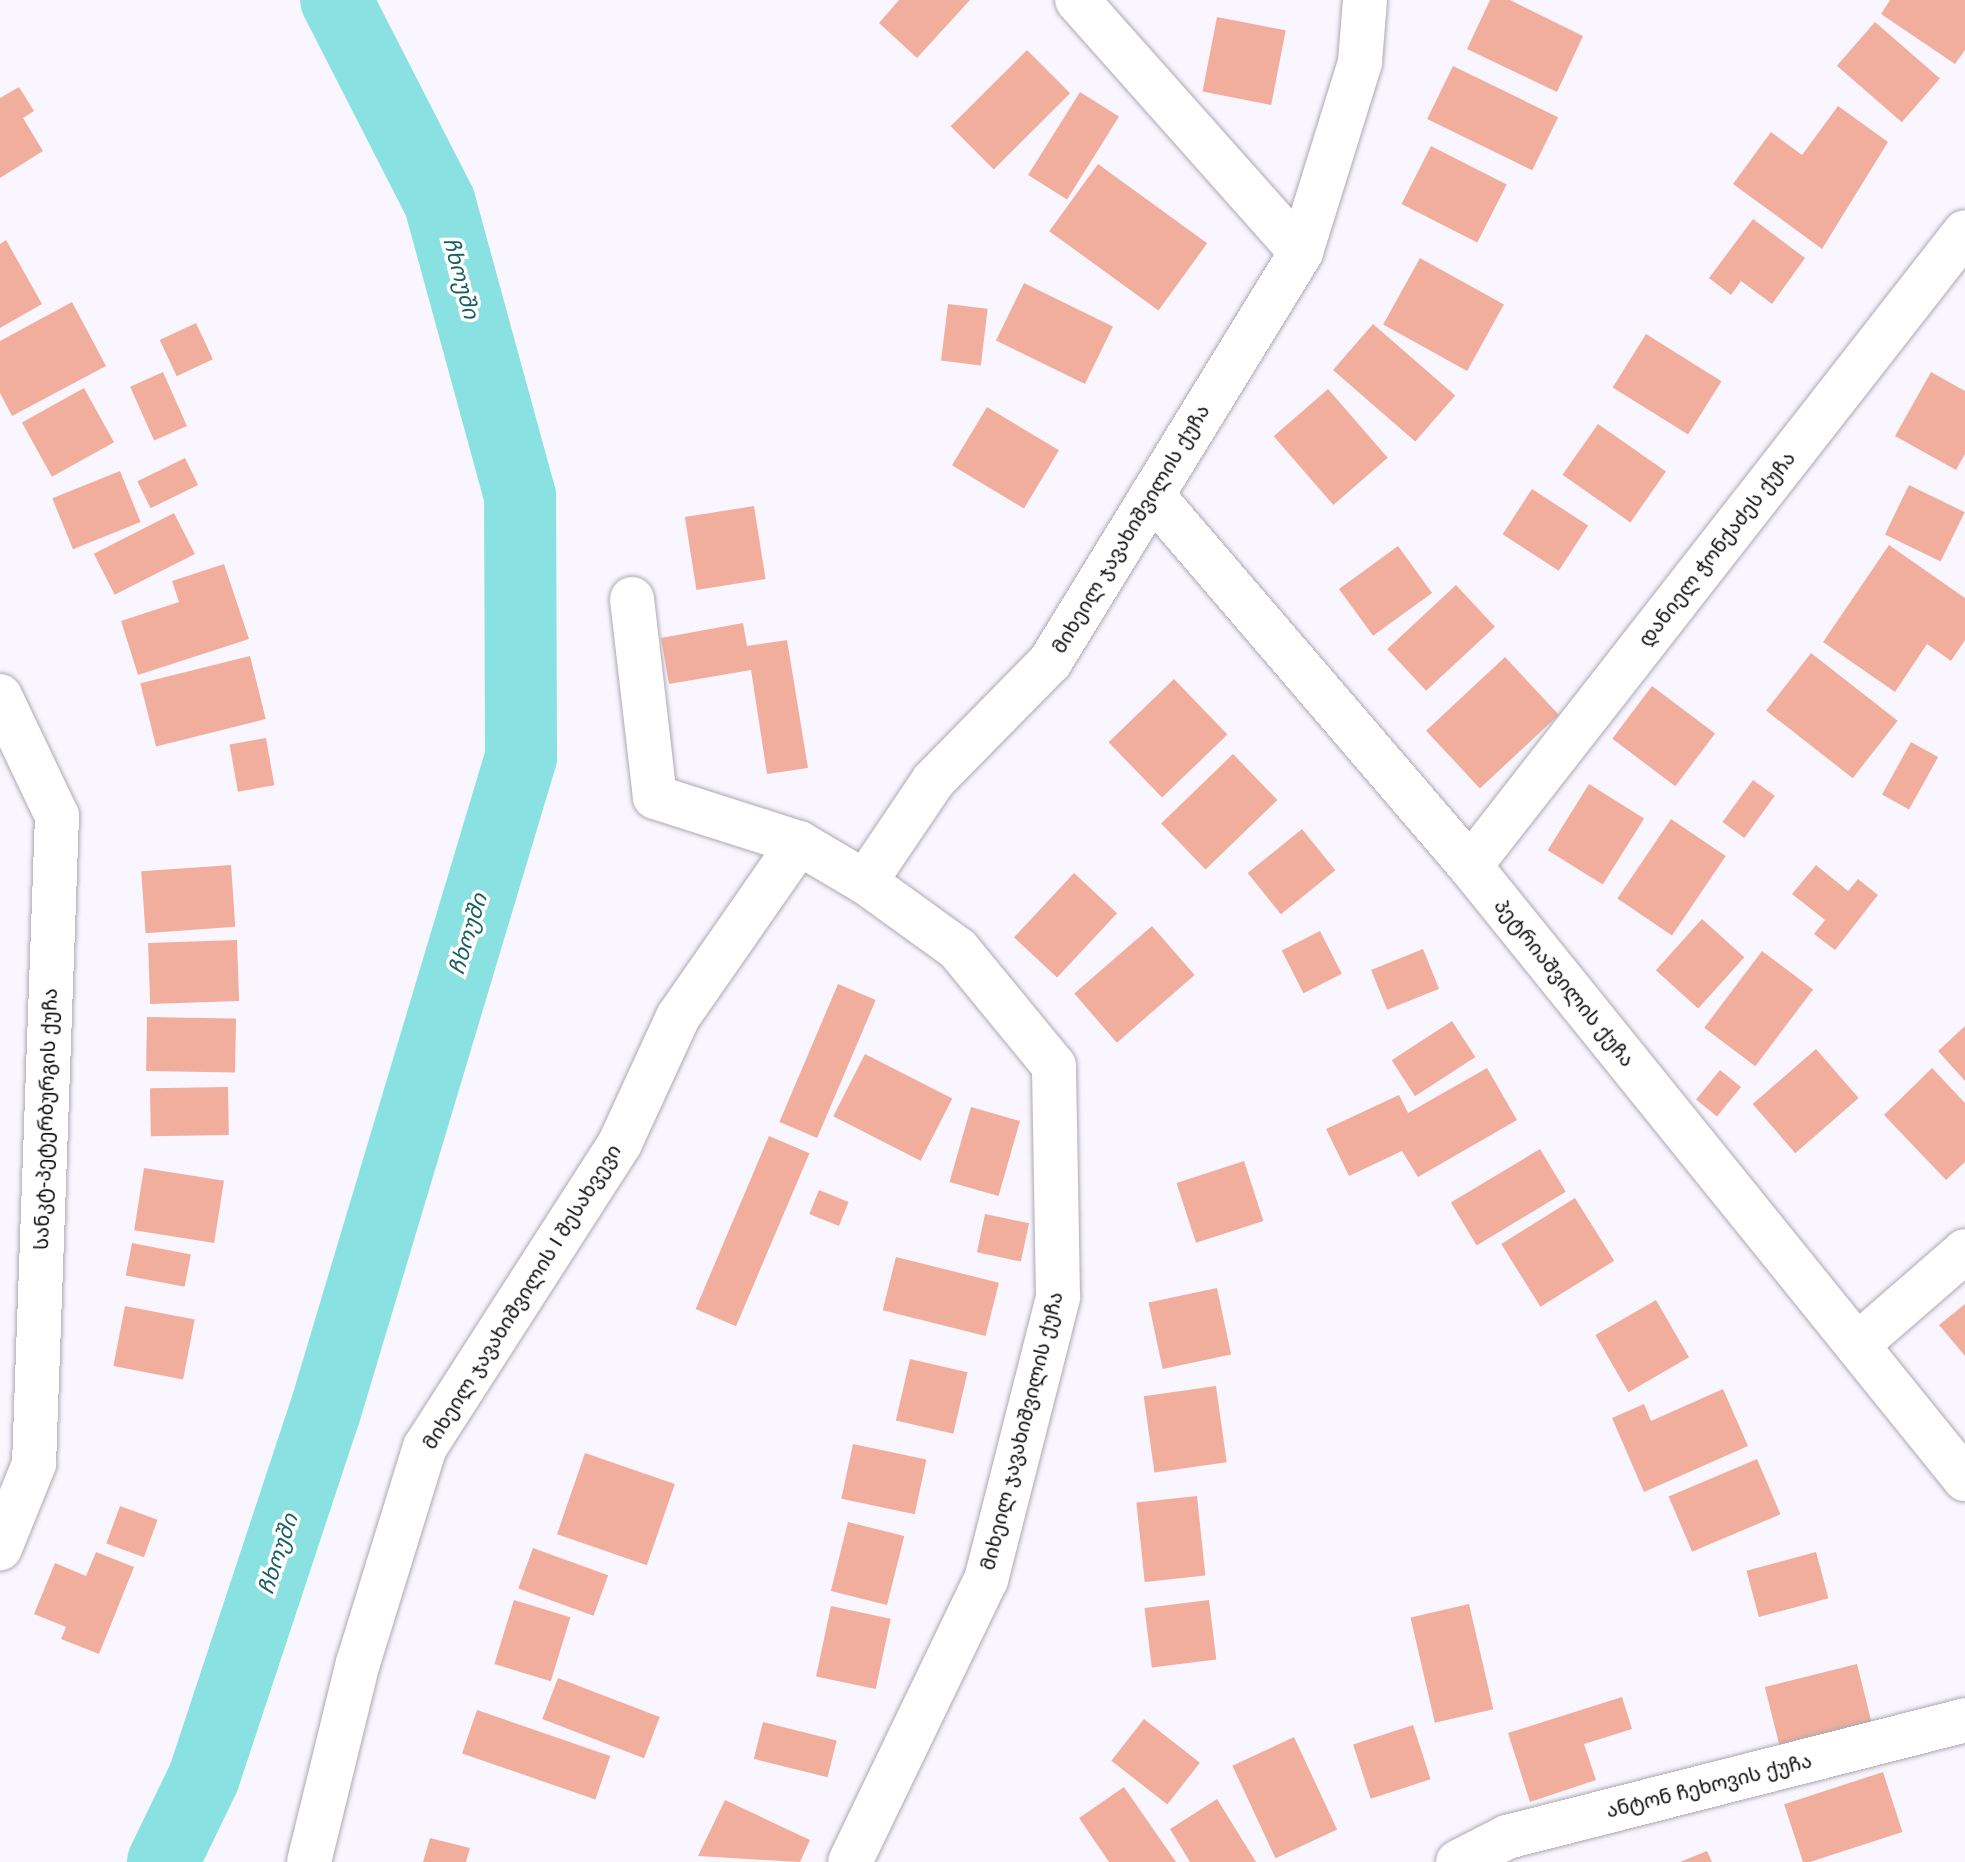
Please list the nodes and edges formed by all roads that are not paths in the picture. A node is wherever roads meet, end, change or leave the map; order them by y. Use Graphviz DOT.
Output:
graph roads {
  1 [pos="1077,0"];
  2 [pos="1365,0"];
  3 [pos="1965,232"];
  4 [pos="1301,252"];
  5 [pos="1152,495"];
  6 [pos="632,599"];
  7 [pos="0,696"];
  8 [pos="799,843"];
  9 [pos="1470,866"];
  10 [pos="865,882"];
  11 [pos="1965,1251"];
  12 [pos="1857,1345"];
  13 [pos="1965,1479"];
  14 [pos="0,1548"];
  15 [pos="1965,1720"];
  16 [pos="309,1862"];
  17 [pos="850,1862"];
  18 [pos="1458,1862"];
  1 -- 4 [label="street"];
  2 -- 4 [label="street, მიხეილ ჯავახიშვილის ქუჩა"];
  3 -- 9 [label="street, დანიელ ჭონქაძეს ქუჩა"];
  4 -- 5 [label="street, მიხეილ ჯავახიშვილის ქუჩა"];
  5 -- 9 [label="street, პეტრიაშვილის ქუჩა"];
  5 -- 10 [label="street, მიხეილ ჯავახიშვილის ქუჩა"];
  6 -- 8 [label="street"];
  7 -- 14 [label="street, სანკტ-პეტერბურგის ქუჩა"];
  8 -- 10 [label="street"];
  8 -- 16 [label="street, მიხეილ ჯავახიშვილის I შესახვევი"];
  9 -- 12 [label="street, პეტრიაშვილის ქუჩა"];
  10 -- 17 [label="street, მიხეილ ჯავახიშვილის ქუჩა"];
  11 -- 12 [label="street"];
  12 -- 13 [label="street, პეტრიაშვილის ქუჩა"];
  15 -- 18 [label="street, ანტონ ჩეხოვის ქუჩა"];
}
